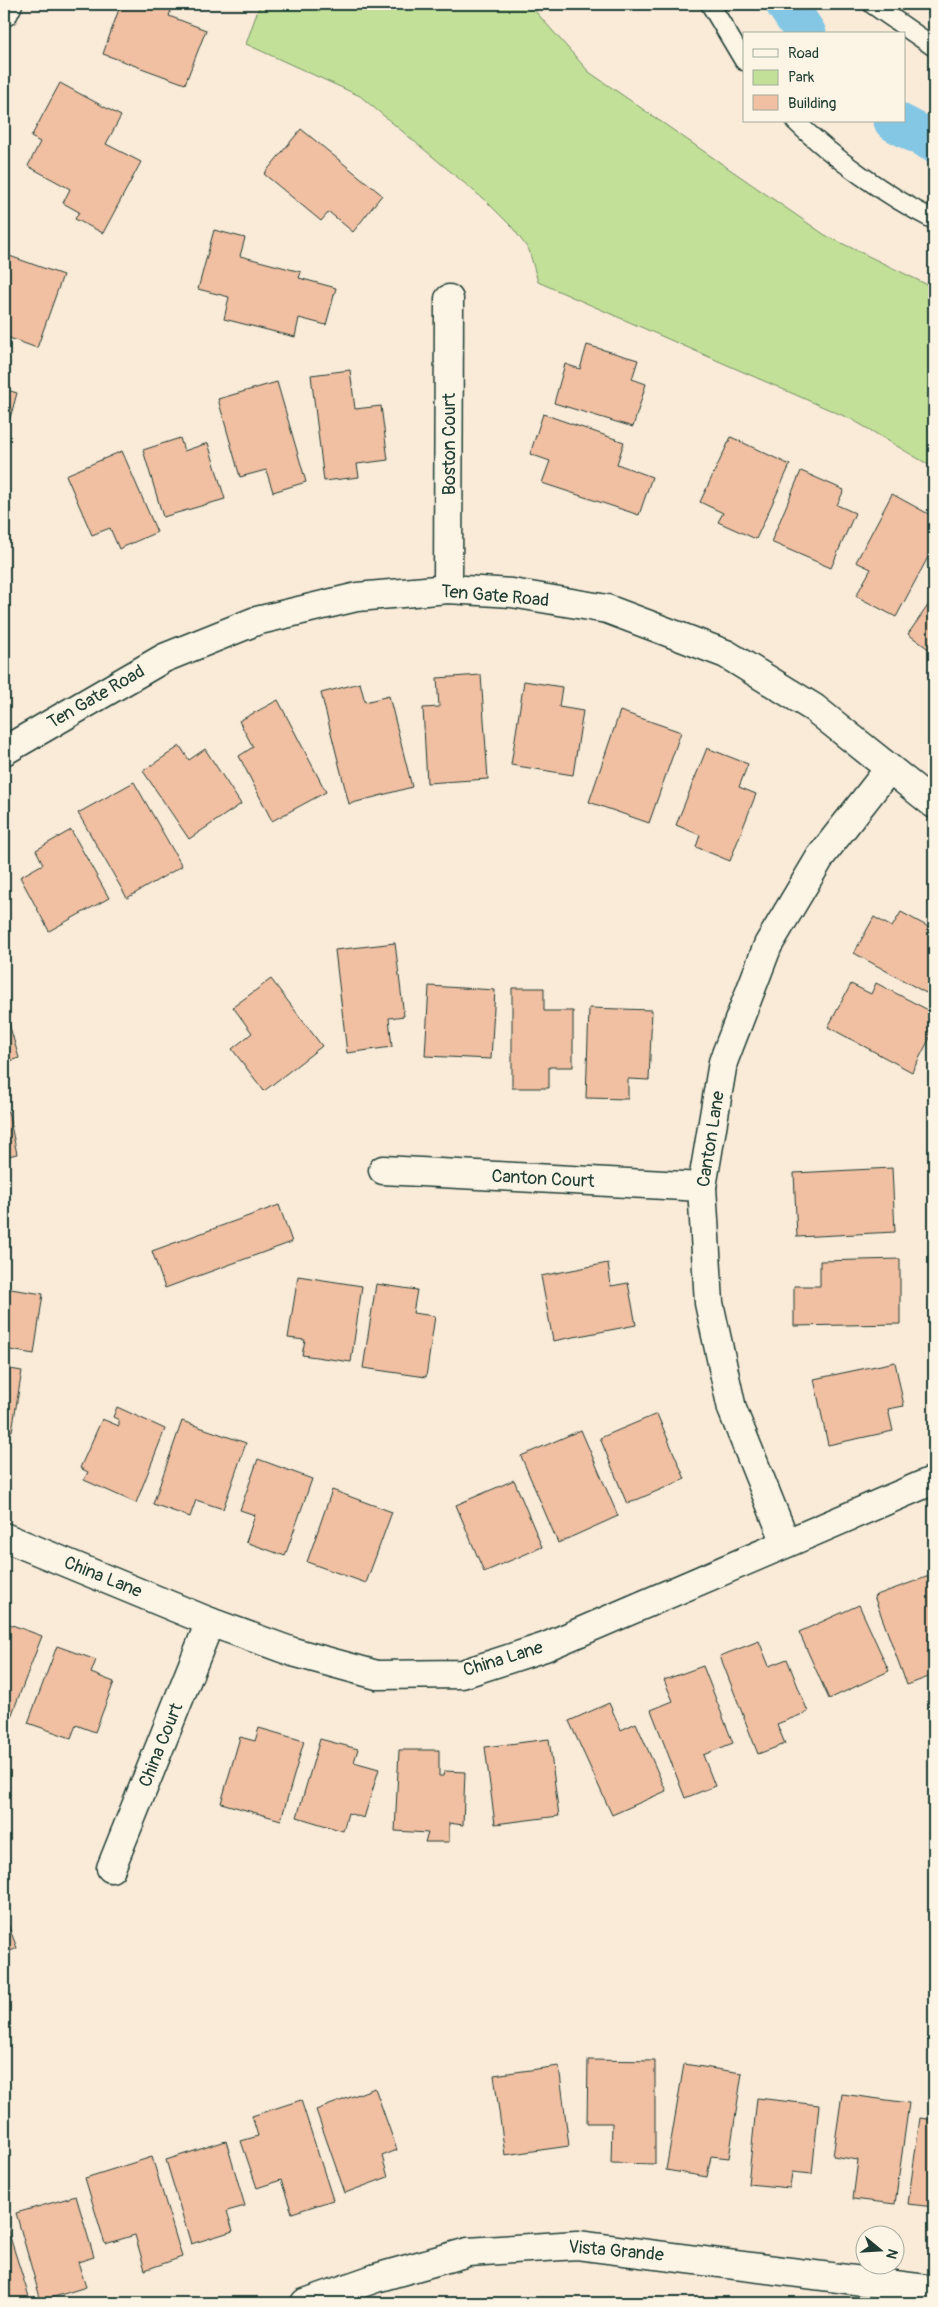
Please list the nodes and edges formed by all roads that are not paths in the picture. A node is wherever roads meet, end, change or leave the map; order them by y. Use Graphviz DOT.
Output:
graph roads {
  1 [pos="8,4"];
  2 [pos="710,4"];
  3 [pos="872,4"];
  4 [pos="4,12"];
  5 [pos="934,46"];
  6 [pos="743,59"];
  7 [pos="797,122"];
  8 [pos="934,220"];
  9 [pos="449,299"];
  10 [pos="448,589"];
  11 [pos="4,751"];
  12 [pos="889,769"];
  13 [pos="934,804"];
  14 [pos="383,1170"];
  15 [pos="702,1187"];
  16 [pos="934,1480"];
  17 [pos="4,1537"];
  18 [pos="786,1543"];
  19 [pos="210,1622"];
  20 [pos="111,1868"];
  21 [pos="934,2290"];
  22 [pos="901,2294"];
  23 [pos="305,2303"];
  1 -- 4 [label="street"];
  2 -- 6 [label="lane"];
  3 -- 5 [label="lane"];
  7 -- 8 [label="lane"];
  9 -- 10 [label="street, Boston Court"];
  10 -- 11 [label="street, Ten Gate Road"];
  10 -- 12 [label="street, Ten Gate Road"];
  12 -- 13 [label="street, Ten Gate Road"];
  12 -- 15 [label="street, Canton Lane"];
  14 -- 15 [label="street, Canton Court"];
  15 -- 18 [label="street, Canton Lane"];
  16 -- 18 [label="street, China Lane"];
  17 -- 19 [label="street, China Lane"];
  18 -- 19 [label="street, China Lane"];
  19 -- 20 [label="street, China Court"];
  21 -- 22 [label="street, Vista Grande"];
  22 -- 23 [label="street, Vista Grande"];
}
